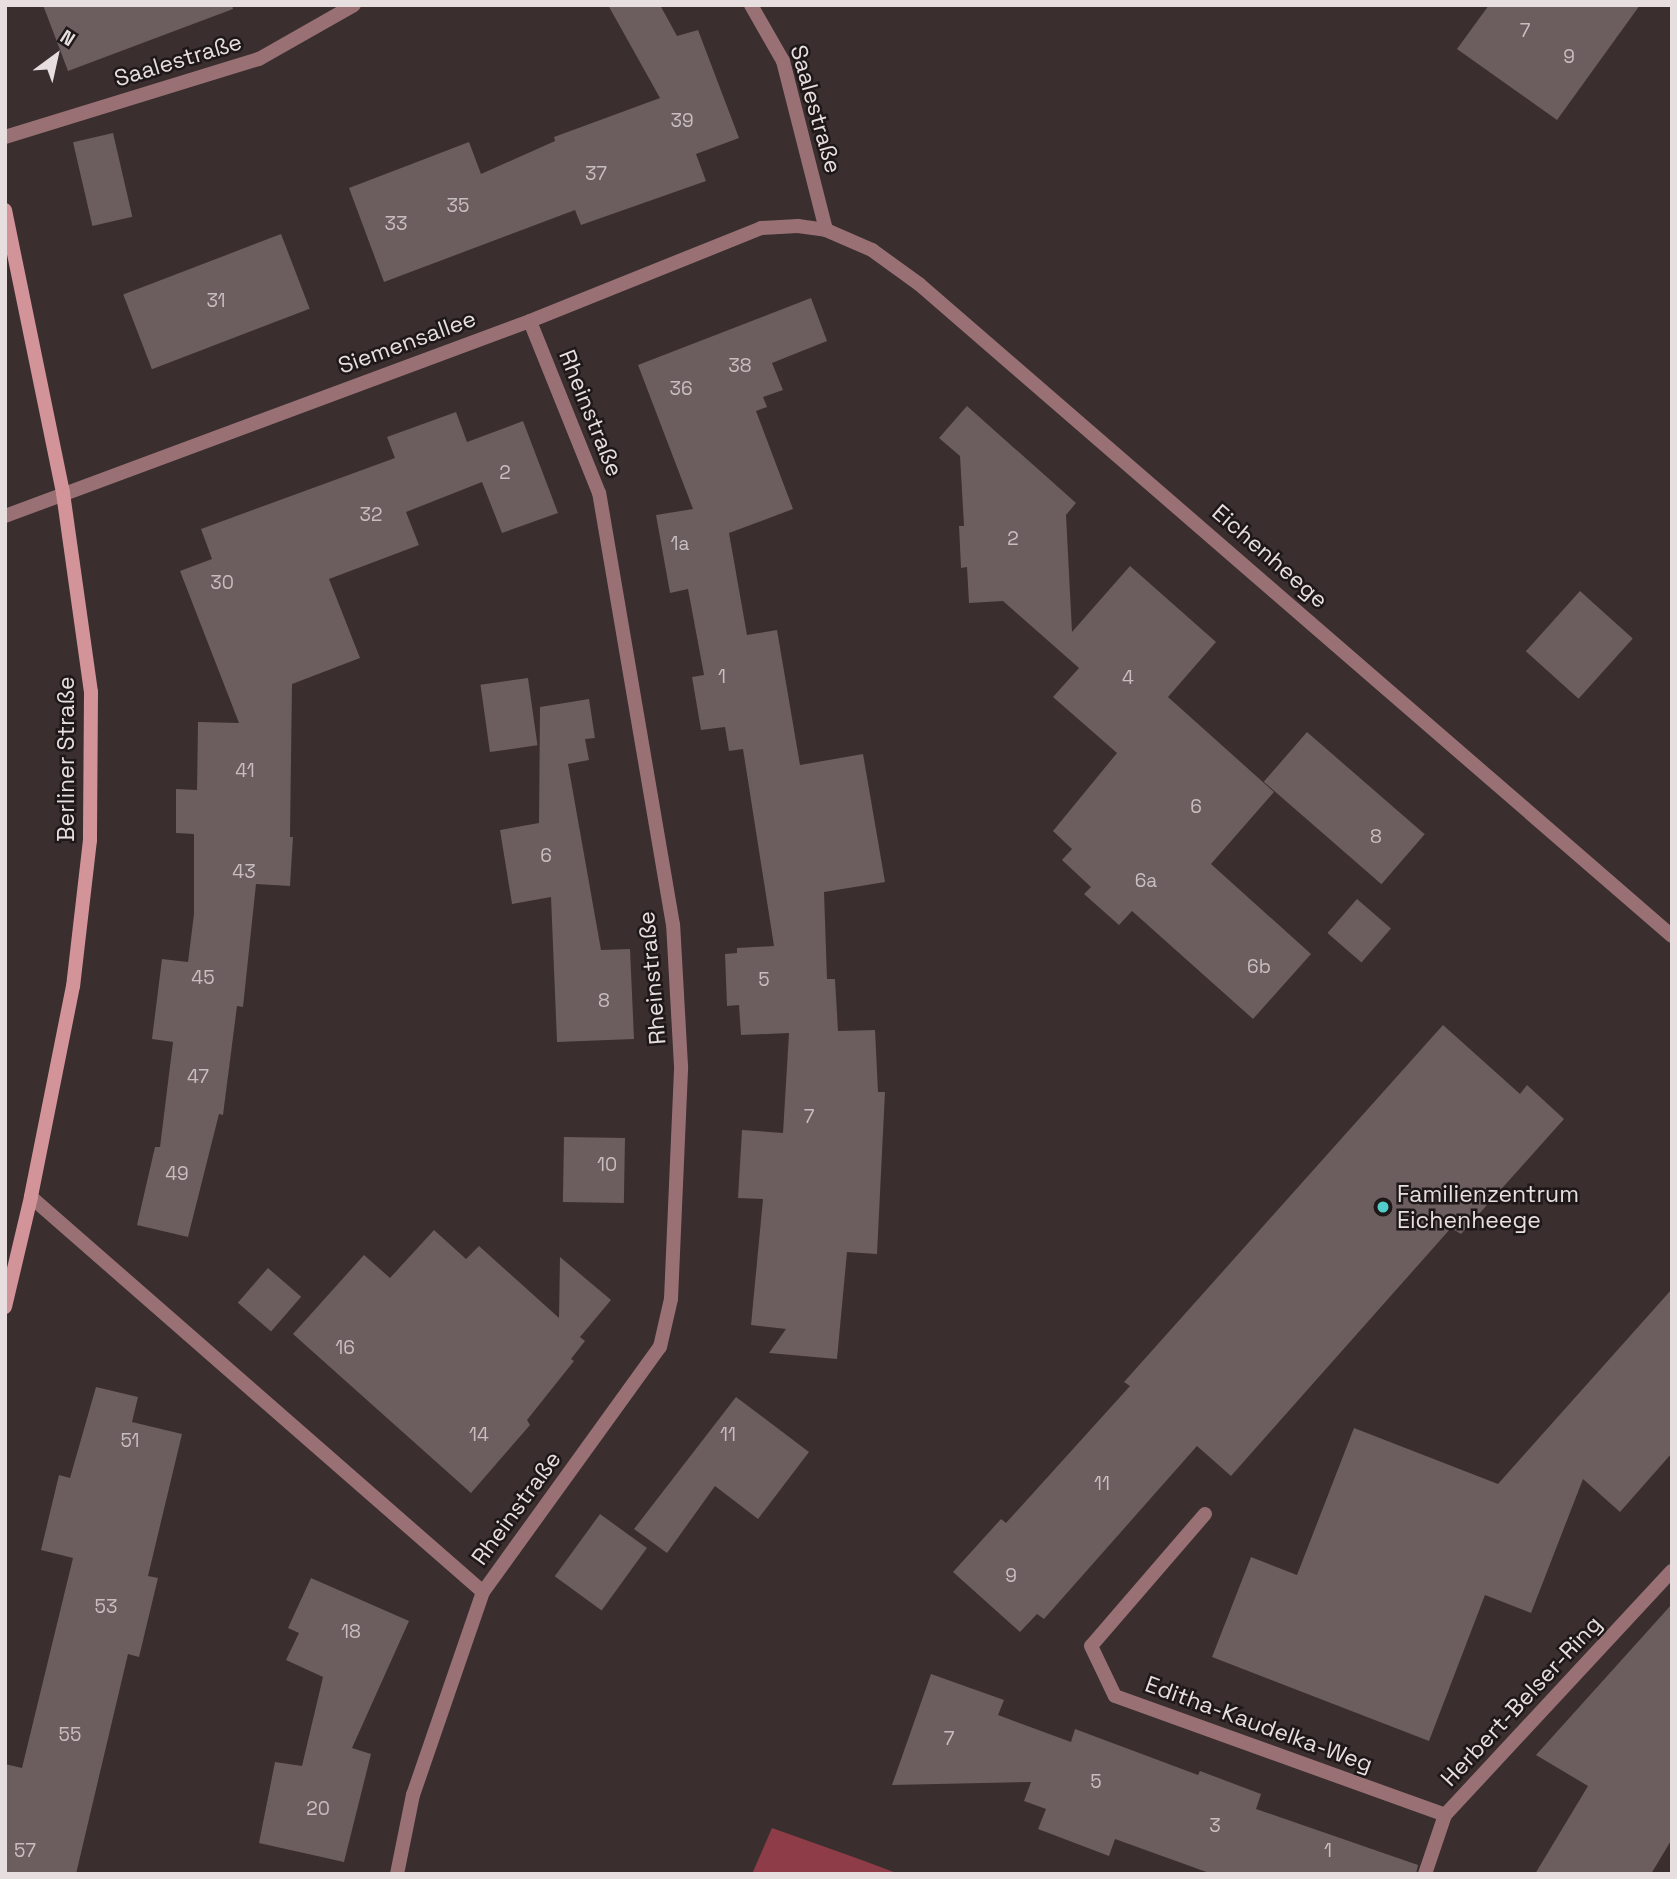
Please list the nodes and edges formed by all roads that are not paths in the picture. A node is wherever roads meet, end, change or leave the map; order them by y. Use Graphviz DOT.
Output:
graph roads {
  1 [pos="354,5"];
  2 [pos="751,5"];
  3 [pos="5,137"];
  4 [pos="5,210"];
  5 [pos="826,230"];
  6 [pos="530,321"];
  7 [pos="63,493"];
  8 [pos="5,516"];
  9 [pos="1672,936"];
  10 [pos="31,1197"];
  11 [pos="5,1307"];
  12 [pos="1205,1514"];
  13 [pos="1672,1571"];
  14 [pos="483,1592"];
  15 [pos="1445,1815"];
  16 [pos="397,1874"];
  17 [pos="1425,1874"];
  1 -- 3 [label="street, Saalestraße"];
  2 -- 5 [label="street, Saalestraße"];
  4 -- 7 [label="street, Berliner Straße"];
  5 -- 6 [label="street, Siemensallee"];
  5 -- 9 [label="street, Eichenheege"];
  6 -- 7 [label="street, Siemensallee"];
  6 -- 14 [label="street, Rheinstraße"];
  7 -- 8 [label="street, Siemensallee"];
  7 -- 10 [label="street, Berliner Straße"];
  10 -- 11 [label="street, Berliner Straße"];
  10 -- 14 [label="street, Rheinstraße"];
  12 -- 15 [label="street, Editha-Kaudelka-Weg"];
  13 -- 15 [label="street, Herbert-Belser-Ring"];
  14 -- 16 [label="street, Rheinstraße"];
  15 -- 17 [label="street, Herbert-Belser-Ring"];
}
